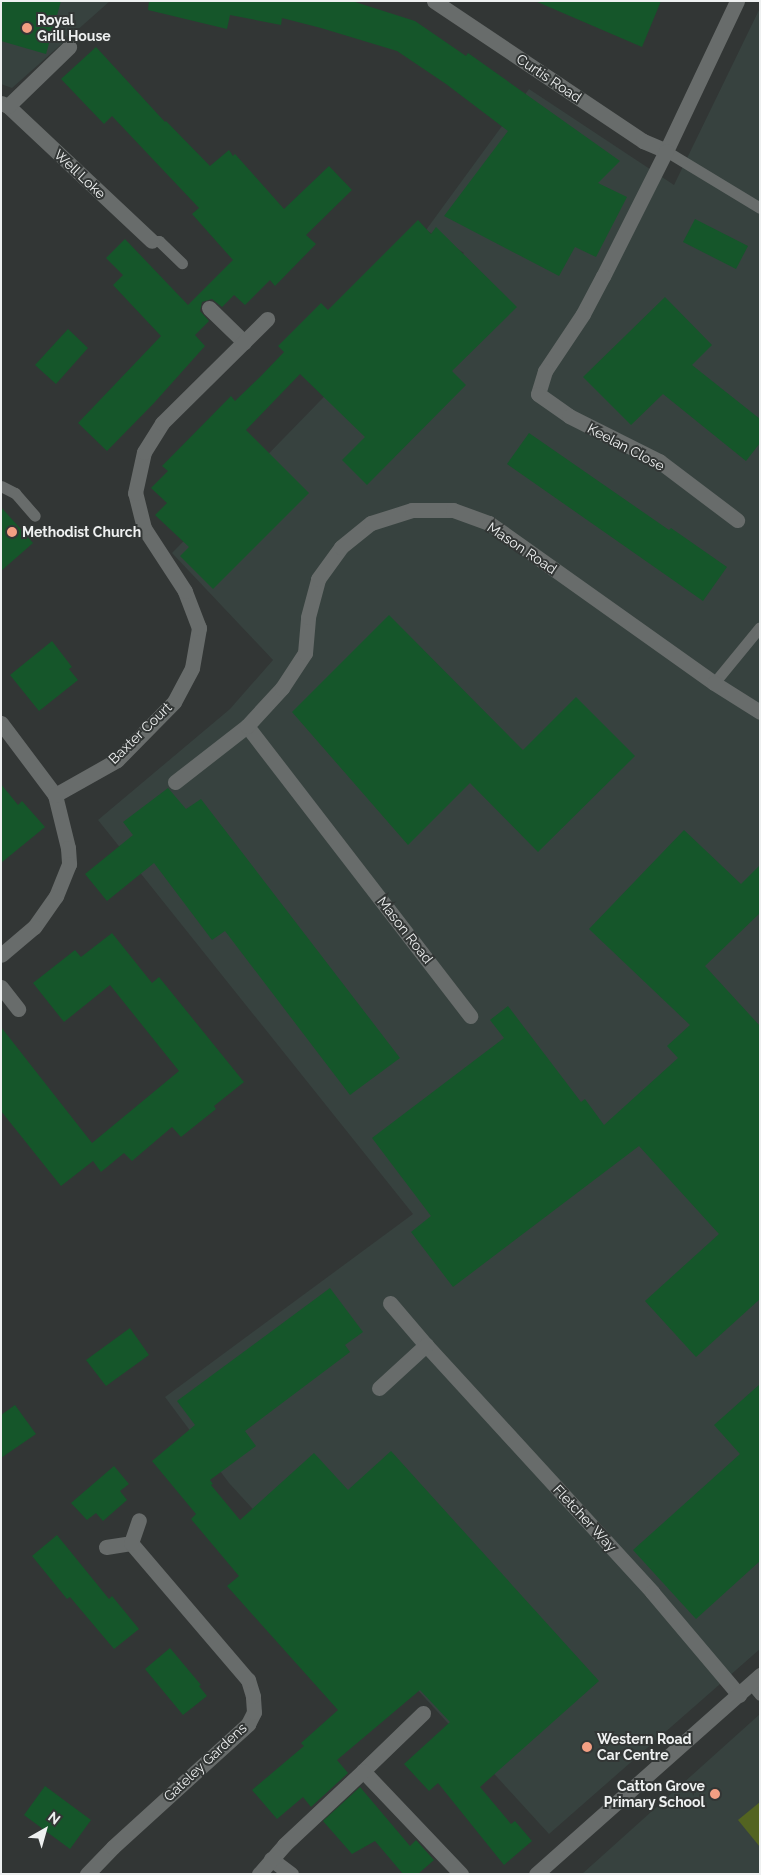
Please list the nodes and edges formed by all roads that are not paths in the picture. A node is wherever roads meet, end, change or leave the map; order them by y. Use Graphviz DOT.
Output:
graph roads {
  1 [pos="434,1"];
  2 [pos="737,1"];
  3 [pos="69,47"];
  4 [pos="5,104"];
  5 [pos="666,151"];
  6 [pos="760,208"];
  7 [pos="152,242"];
  8 [pos="182,263"];
  9 [pos="209,308"];
  10 [pos="267,319"];
  11 [pos="244,342"];
  12 [pos="1,486"];
  13 [pos="35,516"];
  14 [pos="737,520"];
  15 [pos="760,627"];
  16 [pos="714,683"];
  17 [pos="760,712"];
  18 [pos="1,723"];
  19 [pos="247,726"];
  20 [pos="175,782"];
  21 [pos="55,795"];
  22 [pos="1,955"];
  23 [pos="1,987"];
  24 [pos="18,1009"];
  25 [pos="470,1016"];
  26 [pos="390,1303"];
  27 [pos="426,1345"];
  28 [pos="379,1388"];
  29 [pos="138,1520"];
  30 [pos="131,1543"];
  31 [pos="106,1547"];
  32 [pos="757,1685"];
  33 [pos="739,1695"];
  34 [pos="423,1713"];
  35 [pos="363,1771"];
  36 [pos="271,1859"];
  37 [pos="87,1874"];
  38 [pos="259,1874"];
  39 [pos="292,1874"];
  40 [pos="461,1874"];
  41 [pos="536,1874"];
  1 -- 5 [label="street, Curtis Road"];
  2 -- 5 [label="street"];
  3 -- 4 [label="street, Well Loke"];
  4 -- 7 [label="street, Well Loke"];
  5 -- 6 [label="lane"];
  5 -- 14 [label="street, Keelan Close"];
  7 -- 8 [label="lane"];
  9 -- 11 [label="street"];
  10 -- 11 [label="street, Baxter Court"];
  11 -- 21 [label="street, Baxter Court"];
  12 -- 13 [label="lane"];
  15 -- 16 [label="lane"];
  16 -- 17 [label="street, Mason Road"];
  16 -- 19 [label="street, Mason Road"];
  18 -- 21 [label="street"];
  19 -- 20 [label="street, Mason Road"];
  19 -- 25 [label="street, Mason Road"];
  21 -- 22 [label="street"];
  23 -- 24 [label="street"];
  26 -- 27 [label="street, Fletcher Way"];
  27 -- 28 [label="street"];
  27 -- 33 [label="street, Fletcher Way"];
  29 -- 30 [label="street"];
  30 -- 31 [label="street"];
  30 -- 37 [label="street, Gateley Gardens"];
  32 -- 33 [label="street"];
  33 -- 41 [label="street"];
  34 -- 35 [label="street"];
  35 -- 36 [label="street"];
  35 -- 40 [label="street"];
  36 -- 38 [label="street"];
  36 -- 39 [label="street"];
}
